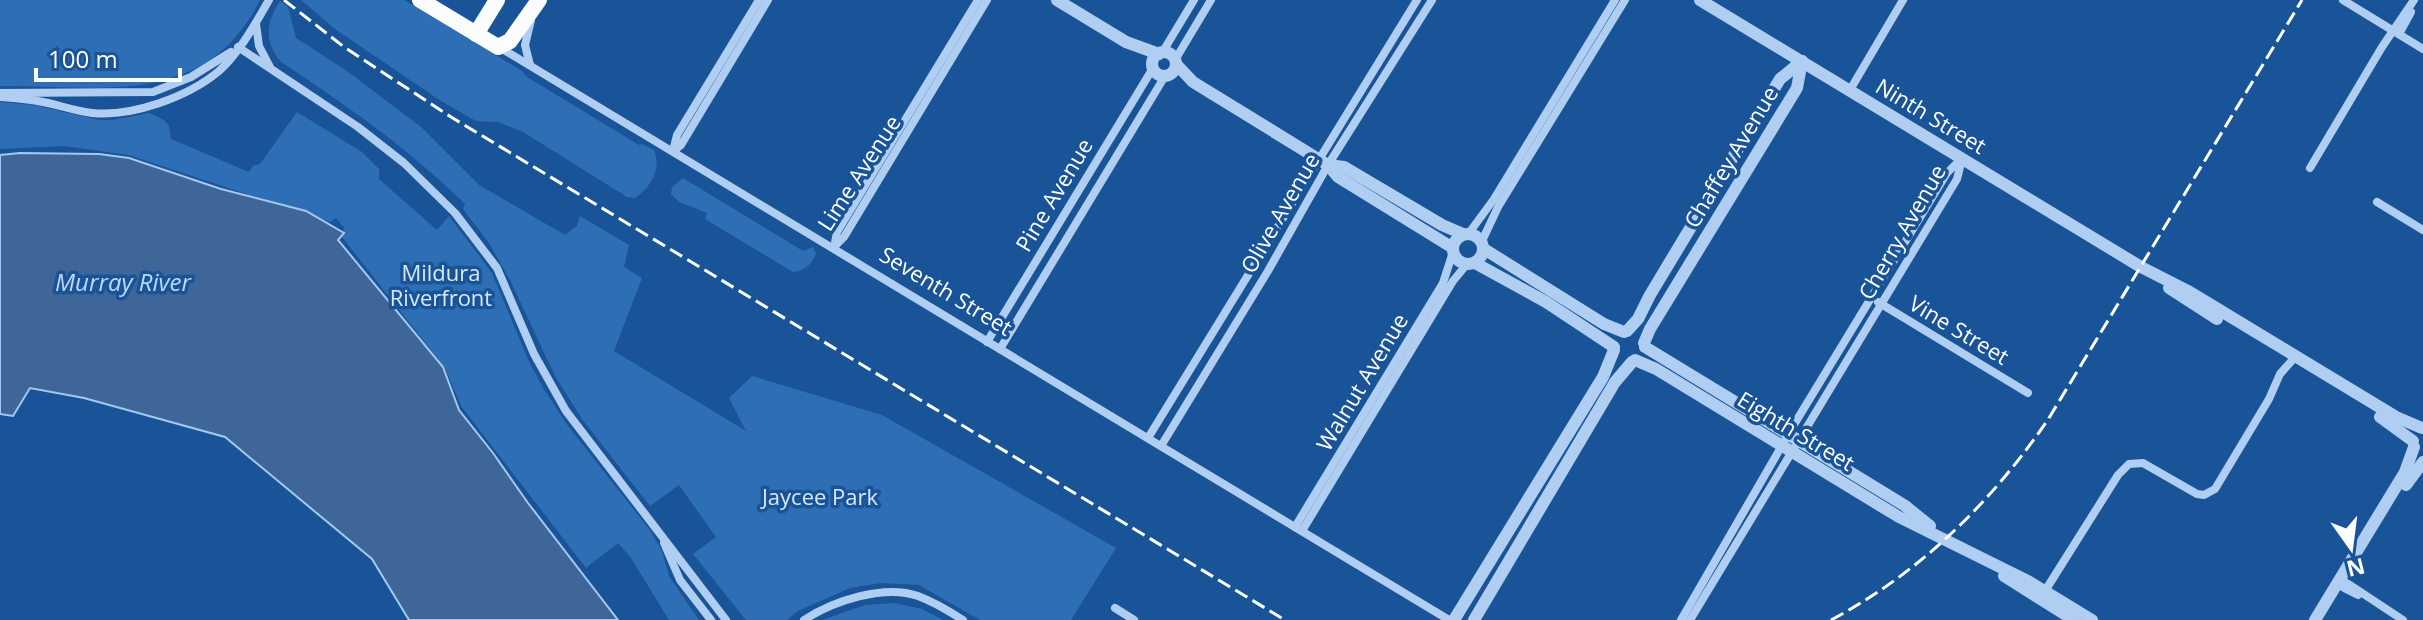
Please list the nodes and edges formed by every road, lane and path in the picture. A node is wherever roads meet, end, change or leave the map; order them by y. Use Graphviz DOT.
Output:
graph roads {
  1 [pos="269,0"];
  2 [pos="420,0"];
  3 [pos="497,0"];
  4 [pos="759,0"];
  5 [pos="768,0"];
  6 [pos="978,0"];
  7 [pos="987,0"];
  8 [pos="1057,0"];
  9 [pos="1194,0"];
  10 [pos="1211,0"];
  11 [pos="1417,0"];
  12 [pos="1432,0"];
  13 [pos="1615,0"];
  14 [pos="1625,0"];
  15 [pos="1700,0"];
  16 [pos="1903,0"];
  17 [pos="2343,0"];
  18 [pos="2416,0"];
  19 [pos="537,3"];
  20 [pos="256,23"];
  21 [pos="2396,32"];
  22 [pos="476,34"];
  23 [pos="238,47"];
  24 [pos="498,47"];
  25 [pos="2423,49"];
  26 [pos="1156,60"];
  27 [pos="1802,61"];
  28 [pos="530,66"];
  29 [pos="271,69"];
  30 [pos="1171,69"];
  31 [pos="1144,82"];
  32 [pos="164,89"];
  33 [pos="1157,90"];
  34 [pos="1850,90"];
  35 [pos="0,95"];
  36 [pos="168,100"];
  37 [pos="1739,149"];
  38 [pos="673,151"];
  39 [pos="1754,158"];
  40 [pos="1962,158"];
  41 [pos="1324,162"];
  42 [pos="2310,168"];
  43 [pos="2377,202"];
  44 [pos="2423,230"];
  45 [pos="1466,234"];
  46 [pos="1483,245"];
  47 [pos="1679,246"];
  48 [pos="833,248"];
  49 [pos="1453,250"];
  50 [pos="1695,255"];
  51 [pos="1471,263"];
  52 [pos="1871,298"];
  53 [pos="1882,304"];
  54 [pos="999,323"];
  55 [pos="1011,331"];
  56 [pos="1626,331"];
  57 [pos="987,342"];
  58 [pos="1645,345"];
  59 [pos="1614,348"];
  60 [pos="1000,349"];
  61 [pos="1634,361"];
  62 [pos="2292,361"];
  63 [pos="2028,393"];
  64 [pos="2422,428"];
  65 [pos="1566,436"];
  66 [pos="1148,438"];
  67 [pos="1579,444"];
  68 [pos="1790,444"];
  69 [pos="1161,446"];
  70 [pos="2417,447"];
  71 [pos="2423,462"];
  72 [pos="1299,529"];
  73 [pos="658,530"];
  74 [pos="1508,531"];
  75 [pos="1521,539"];
  76 [pos="1982,559"];
  77 [pos="2346,585"];
  78 [pos="2047,593"];
  79 [pos="1115,608"];
  80 [pos="711,620"];
  81 [pos="726,620"];
  82 [pos="804,620"];
  83 [pos="963,620"];
  84 [pos="1134,620"];
  85 [pos="1451,620"];
  86 [pos="1474,620"];
  87 [pos="1681,620"];
  88 [pos="1690,620"];
  89 [pos="2074,620"];
  90 [pos="2092,620"];
  91 [pos="2315,620"];
  92 [pos="2324,620"];
  93 [pos="2403,620"];
  1 -- 20 [label="street"];
  2 -- 22 [label="highway, Seventh Street"];
  3 -- 22 [label="highway"];
  4 -- 38 [label="street"];
  5 -- 38 [label="street"];
  6 -- 48 [label="street, Lime Avenue"];
  7 -- 48 [label="street, Lime Avenue"];
  8 -- 26 [label="street"];
  9 -- 26 [label="street, Pine Avenue"];
  10 -- 30 [label="street, Pine Avenue"];
  11 -- 41 [label="street, Olive Avenue"];
  12 -- 41 [label="street, Olive Avenue"];
  13 -- 45 [label="street"];
  14 -- 46 [label="street"];
  15 -- 27 [label="street, Ninth Street"];
  16 -- 34 [label="street"];
  17 -- 21 [label="street"];
  18 -- 21 [label="street"];
  19 -- 24 [label="highway"];
  19 -- 28 [label="street"];
  20 -- 23 [label="street"];
  20 -- 29 [label="street"];
  21 -- 25 [label="street"];
  21 -- 42 [label="street"];
  22 -- 24 [label="highway, Seventh Street"];
  23 -- 29 [label="street"];
  23 -- 32 [label="street"];
  23 -- 36 [label="street"];
  24 -- 28 [label="street, Seventh Street"];
  26 -- 30 [label="street"];
  26 -- 30 [label="street"];
  26 -- 31 [label="street, Pine Avenue"];
  27 -- 34 [label="street, Ninth Street"];
  27 -- 37 [label="street, Chaffey Avenue"];
  27 -- 39 [label="street, Chaffey Avenue"];
  28 -- 38 [label="street, Seventh Street"];
  29 -- 73 [label="street"];
  30 -- 33 [label="street, Pine Avenue"];
  30 -- 41 [label="street"];
  31 -- 33 [label="street"];
  31 -- 54 [label="street, Pine Avenue"];
  32 -- 35 [label="street"];
  32 -- 36 [label="street"];
  33 -- 55 [label="street, Pine Avenue"];
  34 -- 40 [label="street, Ninth Street"];
  35 -- 36 [label="street"];
  37 -- 39 [label="street"];
  37 -- 47 [label="street, Chaffey Avenue"];
  38 -- 48 [label="street, Seventh Street"];
  39 -- 50 [label="street, Chaffey Avenue"];
  40 -- 52 [label="street, Cherry Avenue"];
  40 -- 53 [label="street, Cherry Avenue"];
  40 -- 62 [label="street, Ninth Street"];
  41 -- 45 [label="street"];
  41 -- 49 [label="street"];
  41 -- 66 [label="street, Olive Avenue"];
  41 -- 69 [label="street, Olive Avenue"];
  43 -- 44 [label="street"];
  45 -- 46 [label="street"];
  45 -- 49 [label="street"];
  46 -- 51 [label="street"];
  46 -- 56 [label="street"];
  47 -- 50 [label="street"];
  47 -- 56 [label="street, Chaffey Avenue"];
  48 -- 57 [label="street, Seventh Street"];
  49 -- 51 [label="street"];
  49 -- 72 [label="street, Walnut Avenue"];
  50 -- 58 [label="street, Chaffey Avenue"];
  51 -- 59 [label="street"];
  51 -- 72 [label="street, Walnut Avenue"];
  52 -- 53 [label="street, Vine Street"];
  52 -- 68 [label="street, Cherry Avenue"];
  53 -- 63 [label="street, Vine Street"];
  53 -- 68 [label="street, Cherry Avenue"];
  54 -- 55 [label="street"];
  54 -- 57 [label="street, Pine Avenue"];
  55 -- 60 [label="street, Pine Avenue"];
  56 -- 58 [label="street"];
  56 -- 59 [label="street"];
  57 -- 60 [label="street, Seventh Street"];
  58 -- 61 [label="street"];
  58 -- 68 [label="street, Eighth Street"];
  59 -- 61 [label="street"];
  59 -- 65 [label="street"];
  60 -- 66 [label="street, Seventh Street"];
  61 -- 67 [label="street"];
  61 -- 68 [label="street, Eighth Street"];
  62 -- 64 [label="street, Ninth Street"];
  62 -- 70 [label="street, Ninth Street"];
  62 -- 78 [label="street"];
  64 -- 70 [label="street"];
  65 -- 67 [label="street"];
  65 -- 74 [label="street"];
  66 -- 69 [label="street, Seventh Street"];
  67 -- 75 [label="street"];
  68 -- 76 [label="street, Eighth Street"];
  68 -- 87 [label="street, Cherry Avenue"];
  68 -- 88 [label="street, Cherry Avenue"];
  69 -- 72 [label="street, Seventh Street"];
  70 -- 91 [label="street"];
  71 -- 77 [label="street"];
  72 -- 85 [label="street, Seventh Street"];
  73 -- 80 [label="street"];
  73 -- 81 [label="street"];
  74 -- 75 [label="street"];
  74 -- 85 [label="street"];
  75 -- 86 [label="street"];
  76 -- 78 [label="street, Eighth Street"];
  76 -- 89 [label="street, Eighth Street"];
  77 -- 92 [label="street"];
  77 -- 93 [label="street"];
  78 -- 90 [label="street, Eighth Street"];
  79 -- 84 [label="street"];
  82 -- 83 [label="street"];
}
